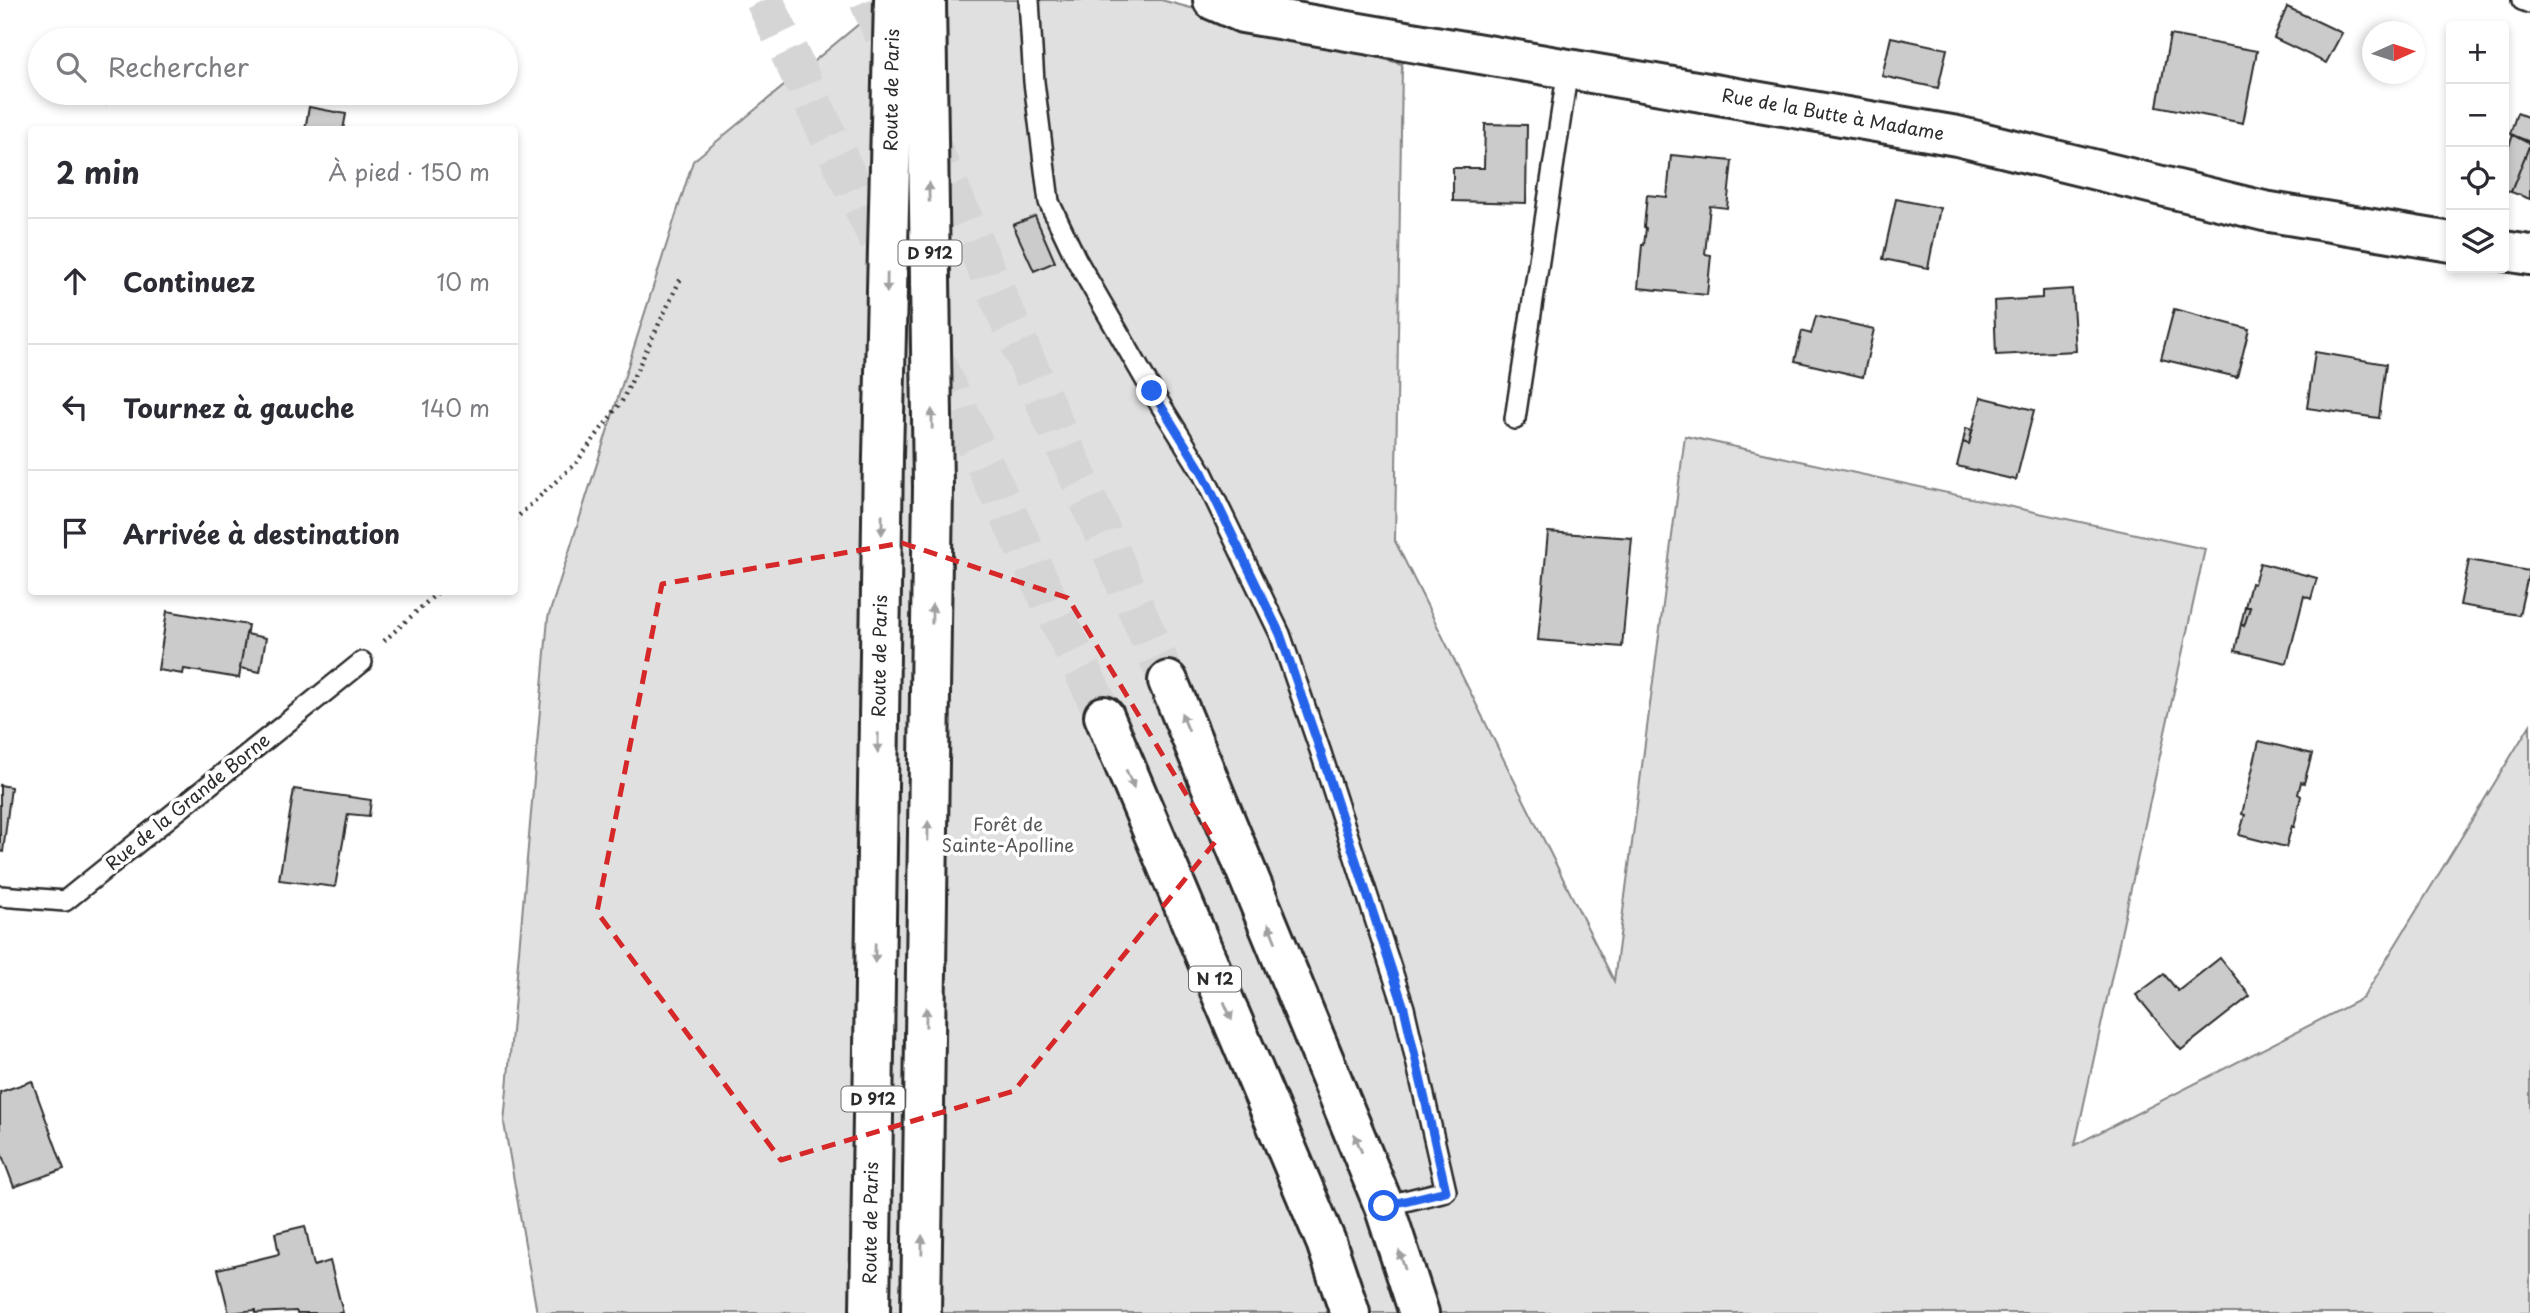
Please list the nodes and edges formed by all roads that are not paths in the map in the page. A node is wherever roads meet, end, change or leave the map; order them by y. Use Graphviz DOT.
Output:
graph roads {
  1 [pos="894,0"];
  2 [pos="926,0"];
  3 [pos="1029,0"];
  4 [pos="1213,0"];
  5 [pos="2522,0"];
  6 [pos="2530,3"];
  7 [pos="1568,69"];
  8 [pos="2446,242"];
  9 [pos="2509,252"];
  10 [pos="2530,255"];
  11 [pos="1515,419"];
  12 [pos="362,662"];
  13 [pos="1168,681"];
  14 [pos="1104,716"];
  15 [pos="0,896"];
  16 [pos="1384,1206"];
  17 [pos="870,1313"];
  18 [pos="922,1313"];
  19 [pos="1350,1313"];
  20 [pos="1419,1313"];
  1 -- 17 [label="main road, Route de Paris / D 912, one-way"];
  18 -- 2 [label="main road, Route de Paris / D 912, one-way"];
  3 -- 16 [label="lane"];
  4 -- 7 [label="main road, Rue de la Butte à Madame"];
  5 -- 6 [label="lane"];
  7 -- 8 [label="main road, Rue de la Butte à Madame"];
  7 -- 11 [label="lane"];
  9 -- 10 [label="main road"];
  12 -- 15 [label="lane, Rue de la Grande Borne"];
  16 -- 13 [label="main road, one-way"];
  14 -- 19 [label="main road, N 12, one-way"];
  20 -- 16 [label="main road, one-way"];
}
